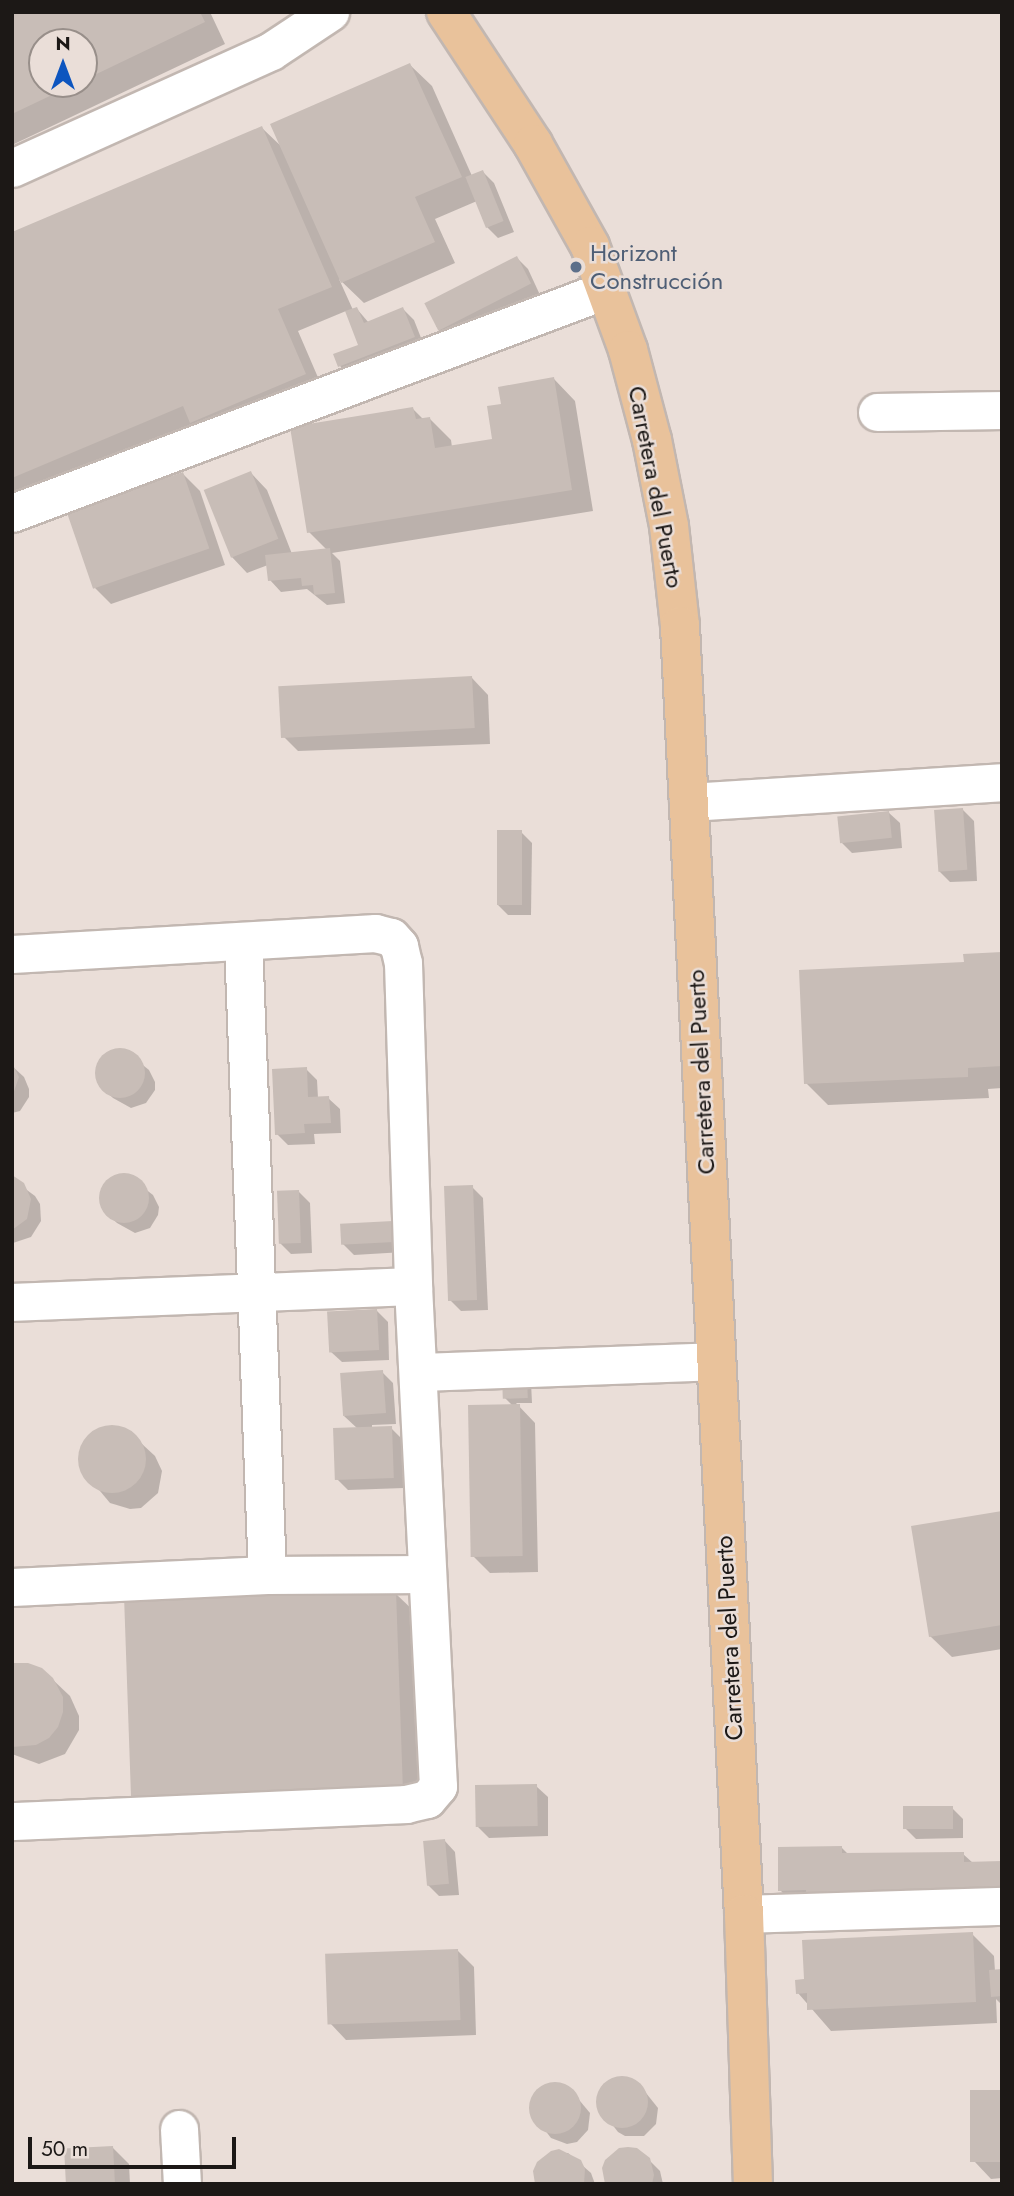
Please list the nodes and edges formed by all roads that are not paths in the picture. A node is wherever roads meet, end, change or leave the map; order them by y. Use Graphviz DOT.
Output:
graph roads {
  1 [pos="330,12"];
  2 [pos="446,12"];
  3 [pos="292,23"];
  4 [pos="12,168"];
  5 [pos="606,290"];
  6 [pos="1002,410"];
  7 [pos="877,412"];
  8 [pos="12,513"];
  9 [pos="1002,782"];
  10 [pos="688,802"];
  11 [pos="243,942"];
  12 [pos="12,954"];
  13 [pos="413,1286"];
  14 [pos="258,1293"];
  15 [pos="12,1302"];
  16 [pos="715,1361"];
  17 [pos="419,1372"];
  18 [pos="427,1574"];
  19 [pos="267,1575"];
  20 [pos="12,1587"];
  21 [pos="12,1821"];
  22 [pos="1002,1906"];
  23 [pos="744,1914"];
  24 [pos="179,2129"];
  25 [pos="182,2184"];
  26 [pos="753,2184"];
  1 -- 3 [label="lane"];
  2 -- 5 [label="main road, Carretera del Puerto"];
  3 -- 4 [label="lane"];
  5 -- 8 [label="lane"];
  5 -- 10 [label="main road, Carretera del Puerto"];
  6 -- 7 [label="lane"];
  9 -- 10 [label="lane"];
  10 -- 16 [label="main road, Carretera del Puerto"];
  11 -- 12 [label="lane"];
  11 -- 13 [label="lane"];
  11 -- 14 [label="lane"];
  13 -- 14 [label="lane"];
  13 -- 17 [label="lane"];
  14 -- 15 [label="lane"];
  14 -- 19 [label="lane"];
  16 -- 17 [label="lane"];
  16 -- 23 [label="main road, Carretera del Puerto"];
  17 -- 18 [label="lane"];
  18 -- 19 [label="lane"];
  18 -- 21 [label="lane"];
  19 -- 20 [label="lane"];
  22 -- 23 [label="lane"];
  23 -- 26 [label="main road, Carretera del Puerto"];
  24 -- 25 [label="lane"];
}
